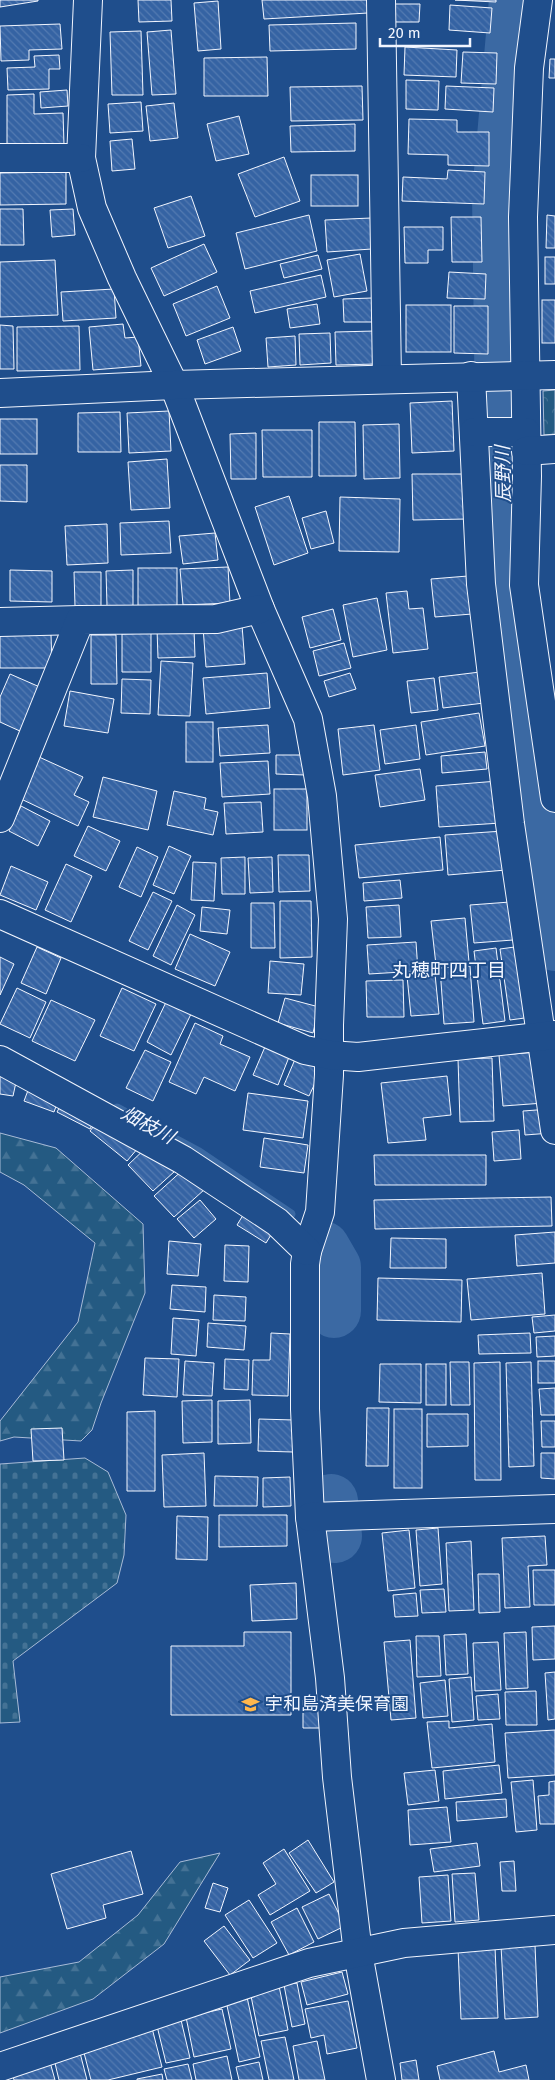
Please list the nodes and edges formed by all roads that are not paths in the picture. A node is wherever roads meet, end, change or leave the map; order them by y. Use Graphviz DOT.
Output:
graph roads {
  1 [pos="88,0"];
  2 [pos="381,0"];
  3 [pos="538,0"];
  4 [pos="0,158"];
  5 [pos="80,158"];
  6 [pos="555,374"];
  7 [pos="499,375"];
  8 [pos="387,378"];
  9 [pos="174,385"];
  10 [pos="0,393"];
  11 [pos="480,432"];
  12 [pos="522,438"];
  13 [pos="555,449"];
  14 [pos="260,609"];
  15 [pos="80,620"];
  16 [pos="0,622"];
  17 [pos="555,798"];
  18 [pos="0,818"];
  19 [pos="0,914"];
  20 [pos="548,1035"];
  21 [pos="330,1055"];
  22 [pos="0,1060"];
  23 [pos="555,1130"];
  24 [pos="307,1251"];
  25 [pos="555,1509"];
  26 [pos="325,1516"];
  27 [pos="555,1930"];
  28 [pos="380,1948"];
  29 [pos="0,2067"];
  30 [pos="382,2080"];
  1 -- 5 [label="street"];
  2 -- 8 [label="street"];
  3 -- 7 [label="street"];
  4 -- 5 [label="street"];
  5 -- 9 [label="street"];
  6 -- 7 [label="street"];
  7 -- 8 [label="street"];
  7 -- 11 [label="street"];
  7 -- 12 [label="street"];
  8 -- 9 [label="street"];
  9 -- 10 [label="street"];
  9 -- 14 [label="street"];
  11 -- 12 [label="street"];
  11 -- 20 [label="street"];
  12 -- 13 [label="street"];
  12 -- 17 [label="street"];
  14 -- 15 [label="street"];
  14 -- 21 [label="street"];
  15 -- 16 [label="street"];
  15 -- 18 [label="street"];
  19 -- 21 [label="street"];
  20 -- 21 [label="street"];
  20 -- 23 [label="street"];
  21 -- 24 [label="street"];
  22 -- 24 [label="street"];
  24 -- 26 [label="street"];
  25 -- 26 [label="street"];
  26 -- 28 [label="street"];
  27 -- 28 [label="street"];
  28 -- 29 [label="street"];
  28 -- 30 [label="street"];
}
